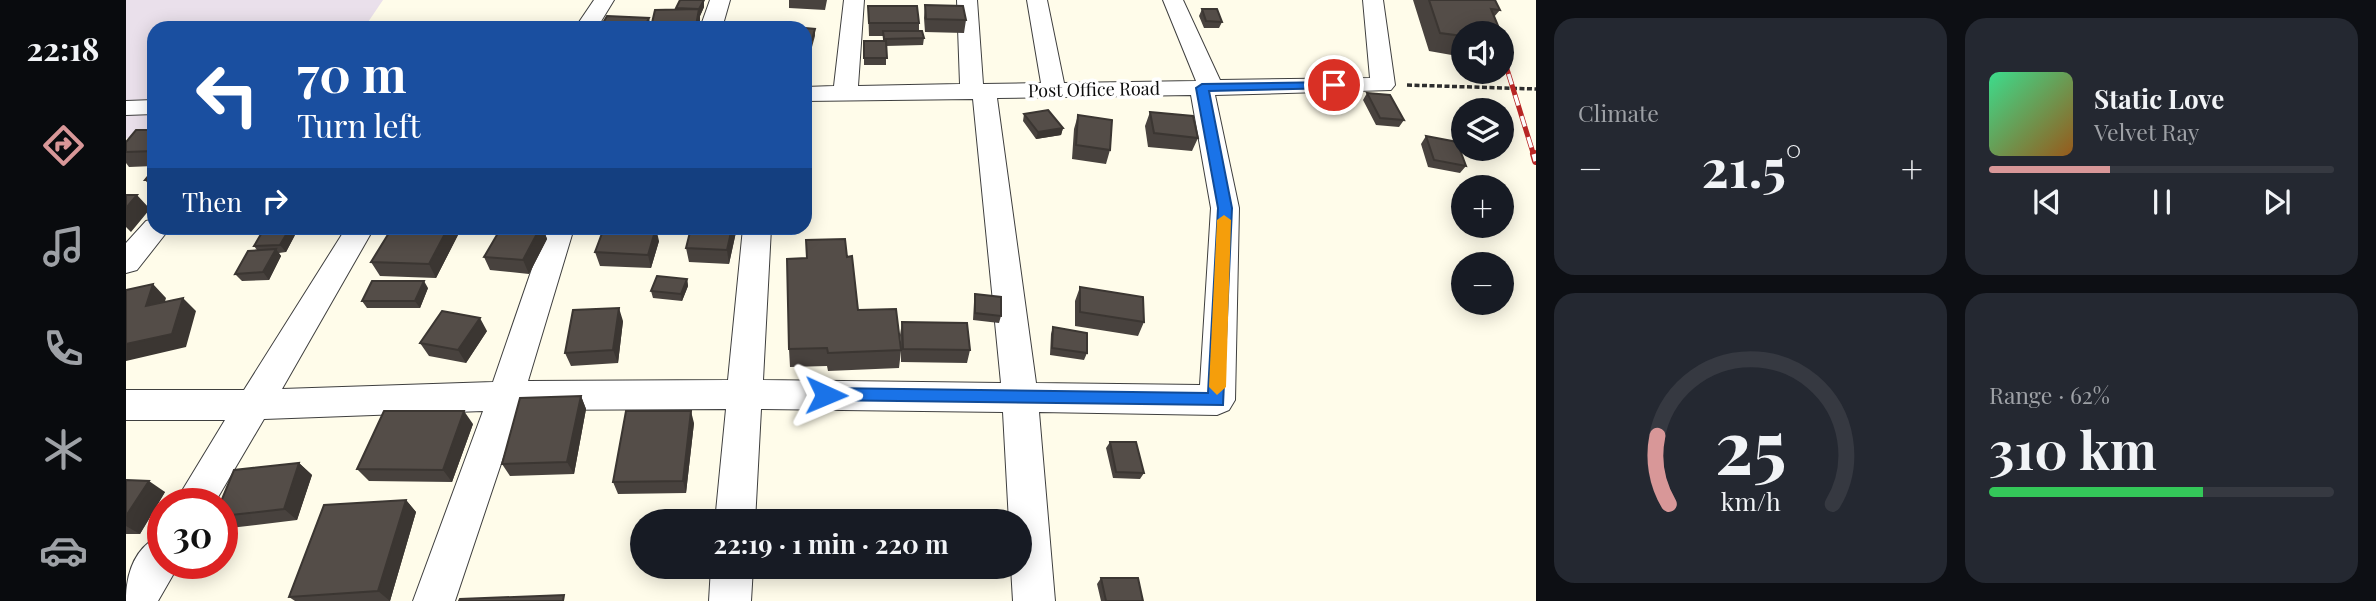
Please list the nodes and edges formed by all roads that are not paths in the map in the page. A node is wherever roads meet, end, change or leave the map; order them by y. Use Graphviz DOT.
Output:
graph roads {
  1 [pos="604,0"];
  2 [pos="720,0"];
  3 [pos="854,0"];
  4 [pos="967,0"];
  5 [pos="1037,0"];
  6 [pos="1173,0"];
  7 [pos="1373,0"];
  8 [pos="590,21"];
  9 [pos="713,21"];
  10 [pos="1206,87"];
  11 [pos="1054,90"];
  12 [pos="978,91"];
  13 [pos="845,93"];
  14 [pos="812,94"];
  15 [pos="147,107"];
  16 [pos="126,108"];
  17 [pos="150,235"];
  18 [pos="356,235"];
  19 [pos="558,235"];
  20 [pos="756,235"];
  21 [pos="126,262"];
  22 [pos="743,394"];
  23 [pos="506,396"];
  24 [pos="1020,397"];
  25 [pos="126,405"];
  26 [pos="254,405"];
  27 [pos="203,488"];
  28 [pos="736,509"];
  29 [pos="148,579"];
  30 [pos="731,579"];
  31 [pos="134,601"];
  32 [pos="434,601"];
  33 [pos="730,601"];
  34 [pos="1034,601"];
  1 -- 8 [label="street"];
  2 -- 9 [label="street"];
  3 -- 13 [label="street"];
  4 -- 12 [label="street"];
  5 -- 11 [label="street"];
  6 -- 10 [label="street"];
  7 -- 10 [label="street, Post Office Road"];
  10 -- 11 [label="street, Post Office Road"];
  10 -- 24 [label="street"];
  11 -- 12 [label="street, Post Office Road"];
  12 -- 13 [label="street, Post Office Road"];
  12 -- 24 [label="street"];
  13 -- 14 [label="street, Post Office Road"];
  15 -- 16 [label="street"];
  17 -- 21 [label="street"];
  18 -- 26 [label="street"];
  19 -- 23 [label="street"];
  20 -- 22 [label="street"];
  22 -- 23 [label="street"];
  22 -- 24 [label="street"];
  22 -- 28 [label="street"];
  23 -- 26 [label="street"];
  23 -- 32 [label="street"];
  24 -- 34 [label="street"];
  25 -- 26 [label="street"];
  26 -- 27 [label="street"];
  29 -- 31 [label="street"];
  30 -- 33 [label="street"];
}
